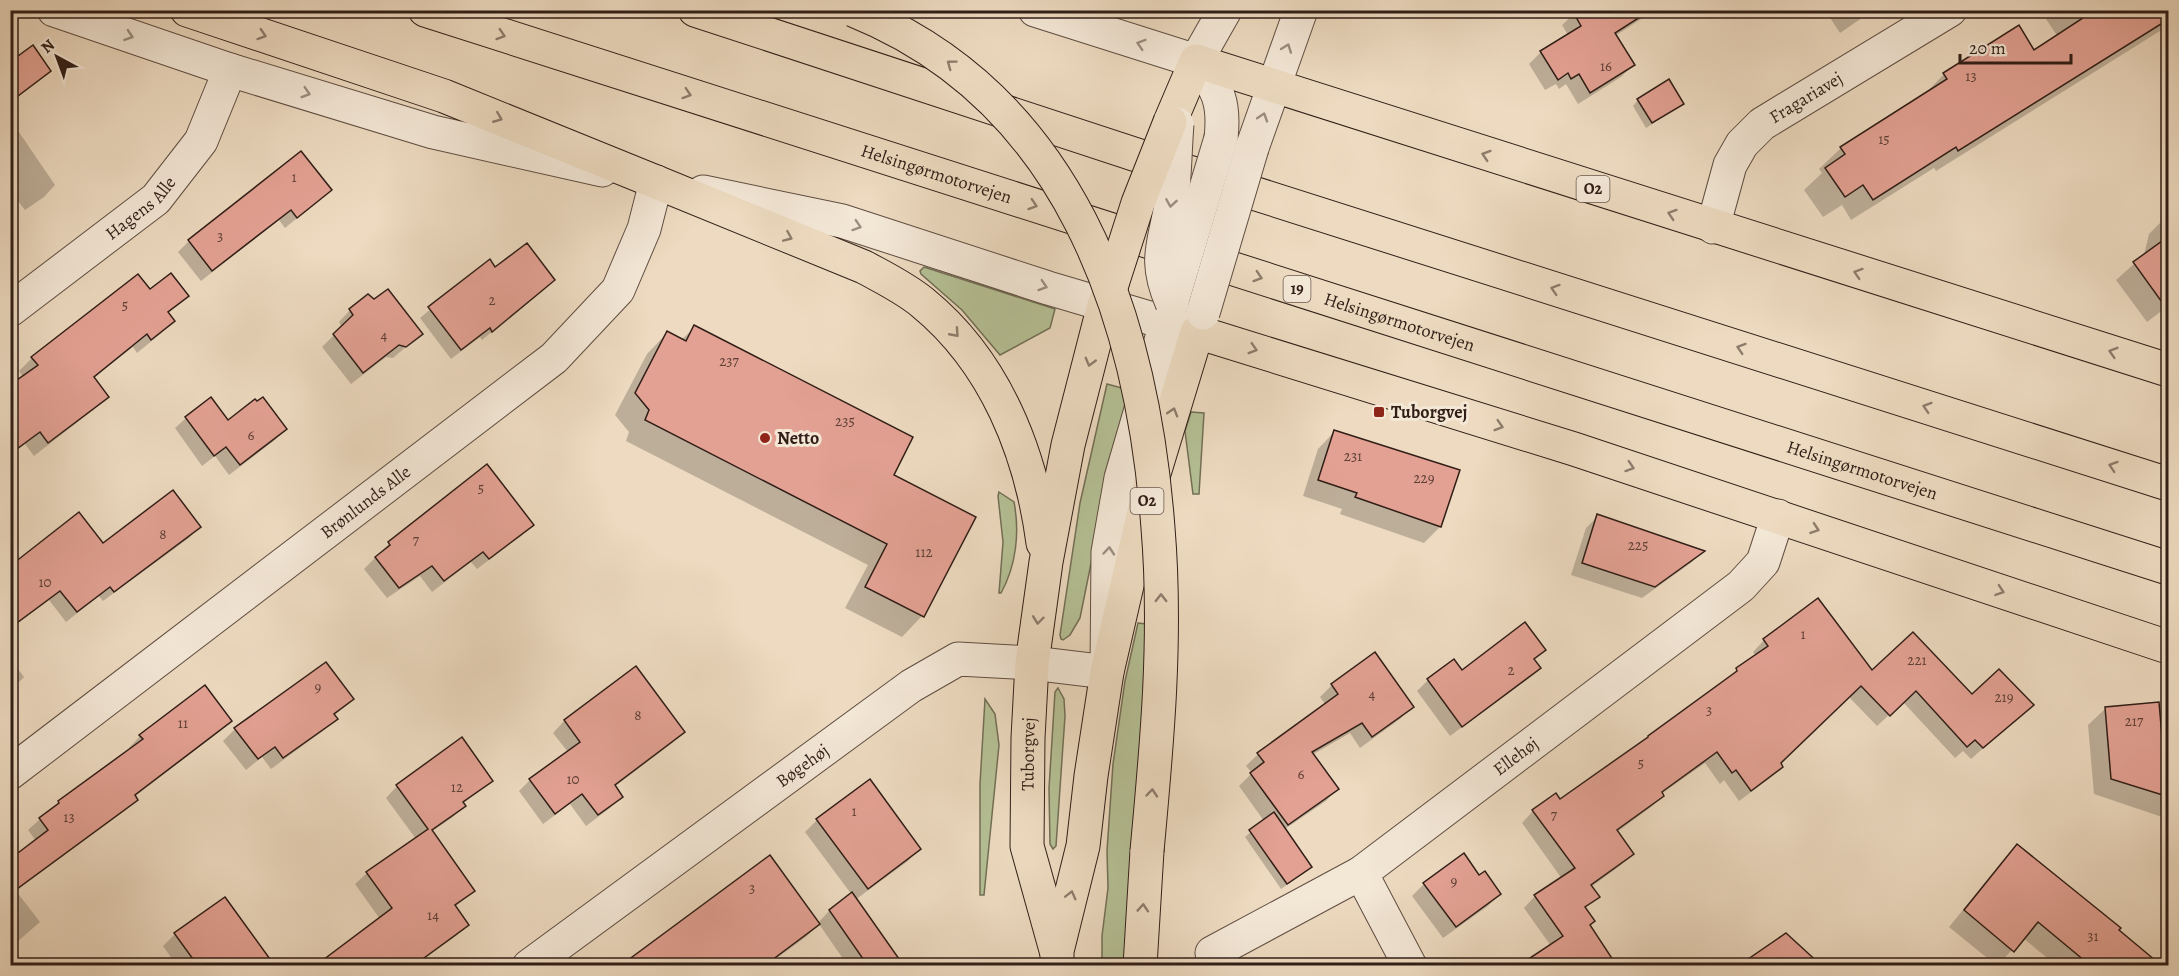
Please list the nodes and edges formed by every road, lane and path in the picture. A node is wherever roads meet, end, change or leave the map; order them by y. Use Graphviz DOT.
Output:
graph roads {
  1 [pos="54,10"];
  2 [pos="187,10"];
  3 [pos="425,10"];
  4 [pos="695,10"];
  5 [pos="853,10"];
  6 [pos="1035,10"];
  7 [pos="1225,10"];
  8 [pos="1301,10"];
  9 [pos="1950,10"];
  10 [pos="1196,61"];
  11 [pos="230,70"];
  12 [pos="1273,86"];
  13 [pos="1175,117"];
  14 [pos="656,182"];
  15 [pos="1713,227"];
  16 [pos="1108,294"];
  17 [pos="10,310"];
  18 [pos="1185,318"];
  19 [pos="2169,370"];
  20 [pos="2169,484"];
  21 [pos="1778,516"];
  22 [pos="1046,562"];
  23 [pos="2169,568"];
  24 [pos="2169,647"];
  25 [pos="1032,663"];
  26 [pos="1107,672"];
  27 [pos="10,773"];
  28 [pos="1361,873"];
  29 [pos="1212,952"];
  30 [pos="1057,958"];
  31 [pos="529,966"];
  32 [pos="1140,966"];
  33 [pos="1410,966"];
  1 -- 11 [label="street, one-way"];
  2 -- 14 [label="main road, one-way"];
  3 -- 23 [label="main road, Helsingørmotorvejen / 19, one-way"];
  20 -- 4 [label="main road, one-way"];
  32 -- 5 [label="main road, one-way, bridge"];
  10 -- 6 [label="street, one-way"];
  7 -- 10 [label="street, Tuborgvej"];
  12 -- 8 [label="street, Tuborgvej, one-way"];
  9 -- 15 [label="street, Fragariavej"];
  10 -- 12 [label="main road, O2"];
  10 -- 13 [label="main road, Tuborgvej / O2"];
  10 -- 18 [label="street, bridge"];
  11 -- 14 [label="street, one-way"];
  11 -- 17 [label="street, Hagens Alle"];
  15 -- 12 [label="main road, O2, one-way"];
  18 -- 12 [label="street, Tuborgvej, one-way, bridge"];
  13 -- 16 [label="main road, Tuborgvej / O2, bridge"];
  13 -- 18 [label="street, one-way, bridge"];
  14 -- 16 [label="street, one-way"];
  14 -- 22 [label="main road, one-way"];
  14 -- 27 [label="street, Brønlunds Alle"];
  19 -- 15 [label="main road, O2, one-way"];
  16 -- 18 [label="street"];
  16 -- 22 [label="main road, Tuborgvej / O2, one-way"];
  18 -- 21 [label="main road, one-way"];
  26 -- 18 [label="main road, Tuborgvej / O2, one-way"];
  21 -- 24 [label="main road, one-way"];
  21 -- 28 [label="street, Ellehøj"];
  22 -- 25 [label="main road, Tuborgvej / O2, one-way"];
  25 -- 26 [label="street, Bøgehøj"];
  25 -- 30 [label="main road, Tuborgvej / O2"];
  25 -- 31 [label="street, Bøgehøj"];
  30 -- 26 [label="main road, Tuborgvej / O2, one-way"];
  28 -- 29 [label="street, Ellehøj"];
  28 -- 33 [label="street"];
}
